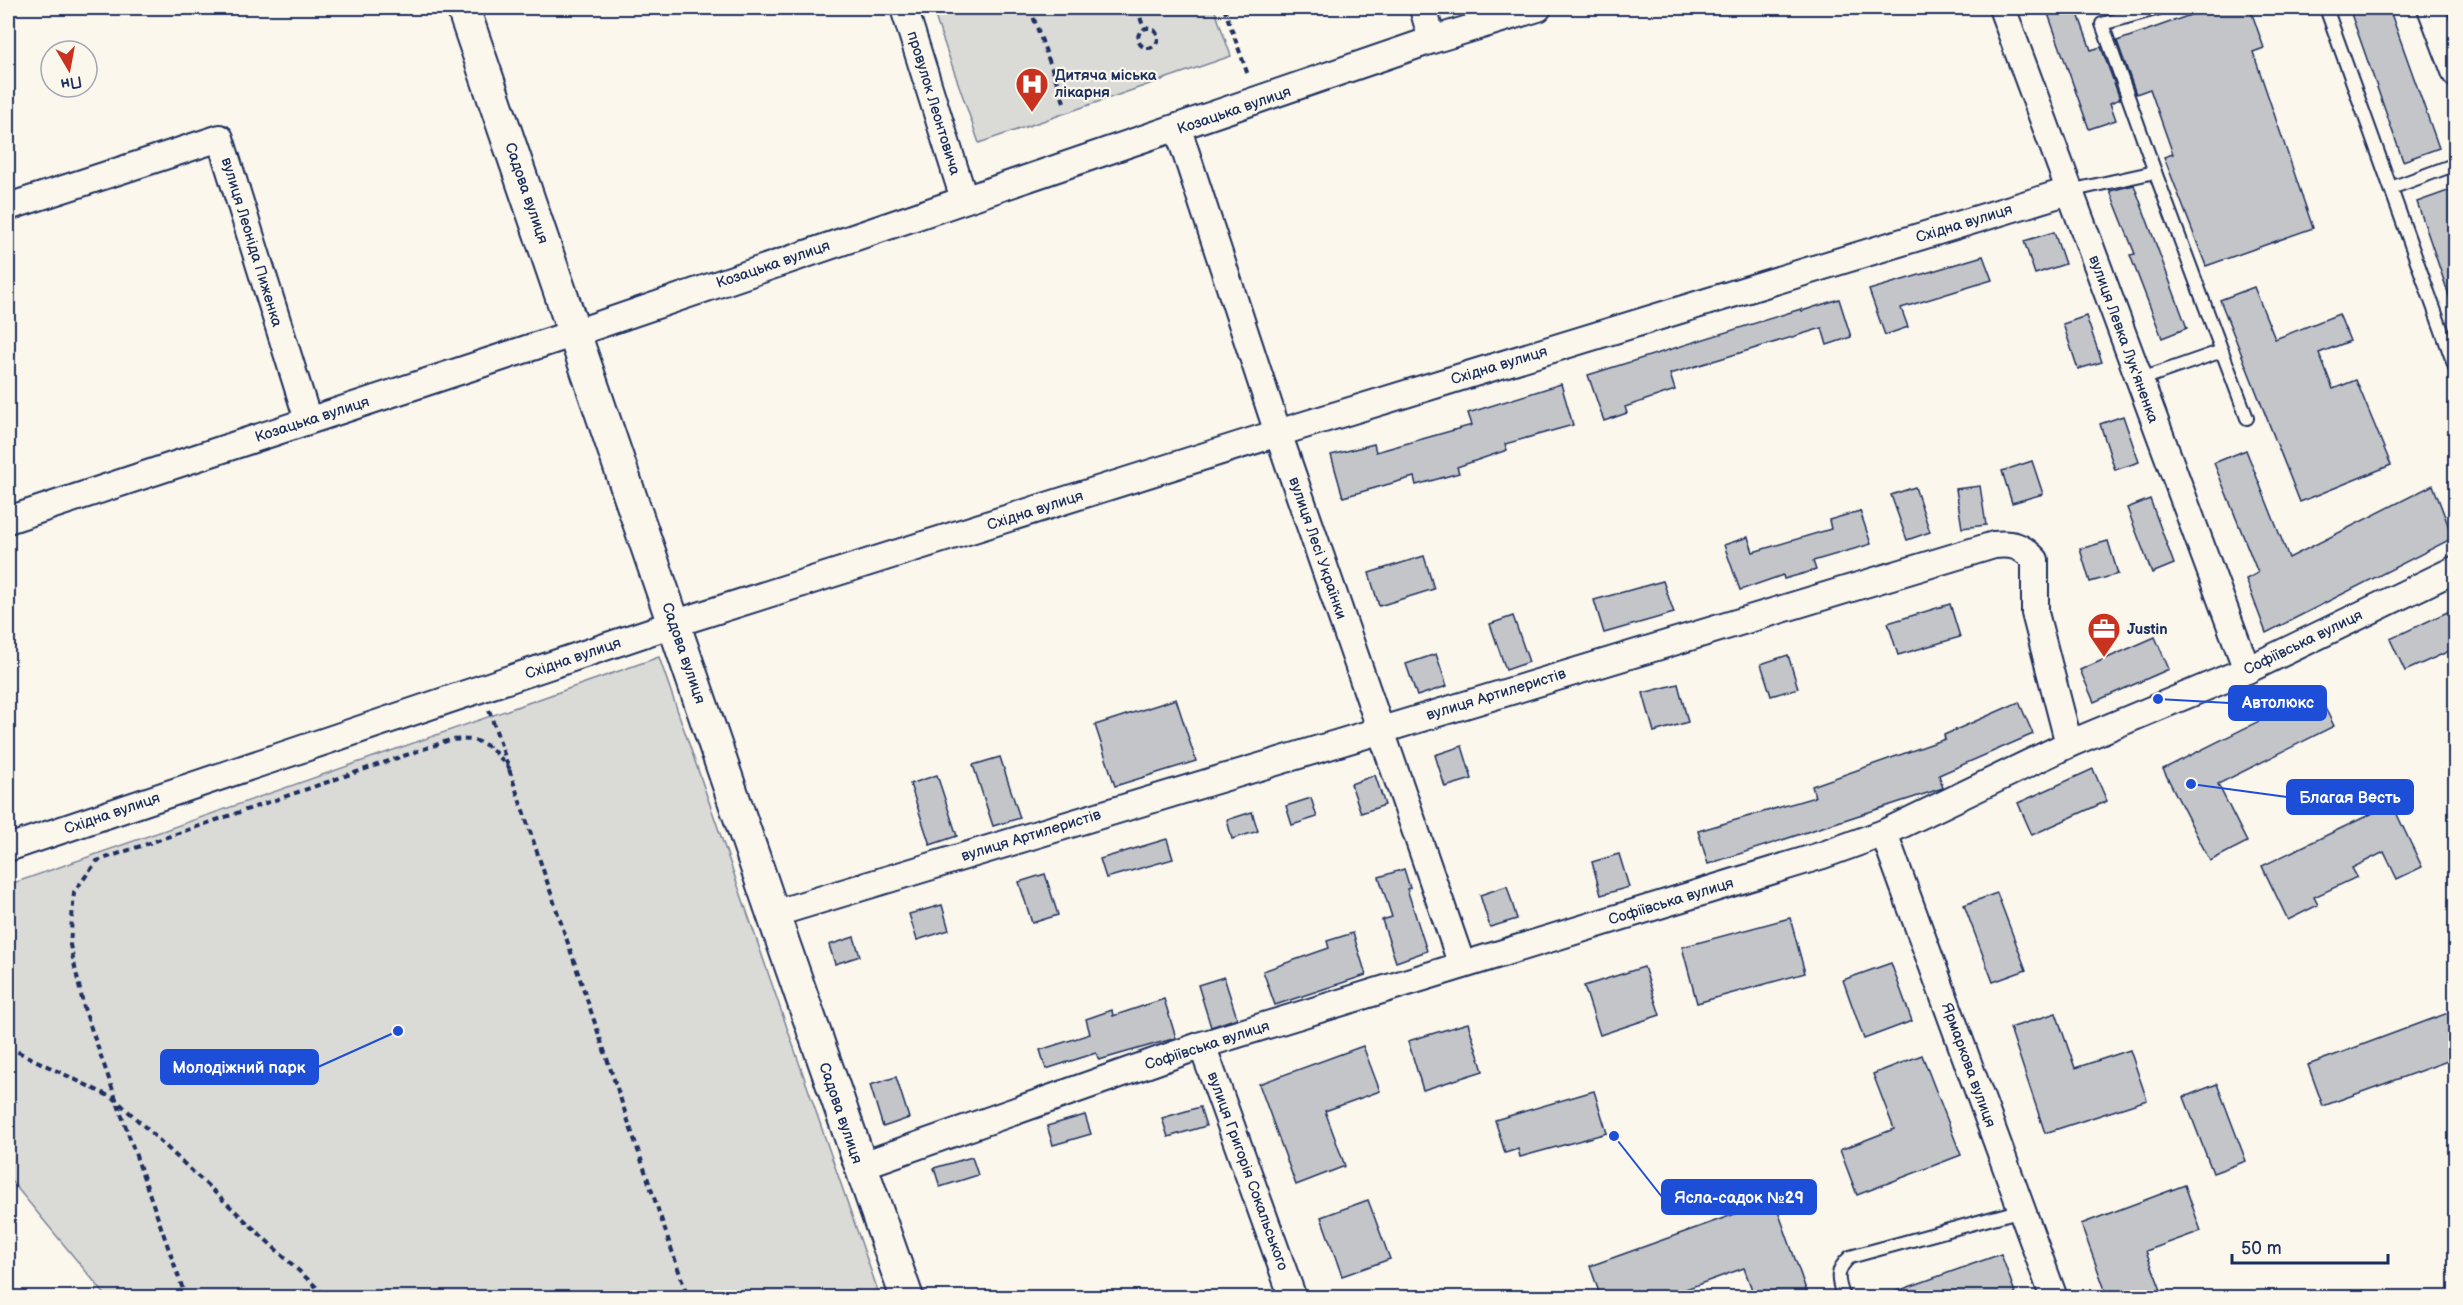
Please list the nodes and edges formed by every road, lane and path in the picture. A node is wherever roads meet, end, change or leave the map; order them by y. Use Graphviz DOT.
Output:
graph roads {
  1 [pos="463,8"];
  2 [pos="904,8"];
  3 [pos="1030,8"];
  4 [pos="1137,8"];
  5 [pos="1224,8"];
  6 [pos="1422,8"];
  7 [pos="1538,8"];
  8 [pos="2002,8"];
  9 [pos="2159,8"];
  10 [pos="2326,8"];
  11 [pos="2431,8"];
  12 [pos="1144,28"];
  13 [pos="1432,40"];
  14 [pos="2456,74"];
  15 [pos="1248,75"];
  16 [pos="1064,102"];
  17 [pos="1178,129"];
  18 [pos="2456,164"];
  19 [pos="2156,172"];
  20 [pos="2391,188"];
  21 [pos="2069,191"];
  22 [pos="964,199"];
  23 [pos="8,207"];
  24 [pos="575,333"];
  25 [pos="2222,351"];
  26 [pos="2456,370"];
  27 [pos="2139,380"];
  28 [pos="2247,418"];
  29 [pos="308,420"];
  30 [pos="1278,433"];
  31 [pos="8,520"];
  32 [pos="2456,568"];
  33 [pos="674,624"];
  34 [pos="2247,670"];
  35 [pos="482,688"];
  36 [pos="1382,728"];
  37 [pos="2070,744"];
  38 [pos="510,769"];
  39 [pos="1884,833"];
  40 [pos="8,848"];
  41 [pos="773,914"];
  42 [pos="1462,965"];
  43 [pos="1202,1045"];
  44 [pos="8,1047"];
  45 [pos="116,1100"];
  46 [pos="860,1167"];
  47 [pos="2022,1210"];
  48 [pos="186,1298"];
  49 [pos="328,1298"];
  50 [pos="688,1298"];
  51 [pos="907,1298"];
  52 [pos="1293,1298"];
  53 [pos="1844,1298"];
  54 [pos="2054,1298"];
  1 -- 24 [label="street, Садова вулиця"];
  2 -- 22 [label="street, провулок Леонтовича"];
  3 -- 16 [label="path"];
  4 -- 12 [label="path"];
  5 -- 15 [label="path"];
  6 -- 13 [label="street"];
  7 -- 13 [label="street, Козацька вулиця"];
  8 -- 21 [label="street, вулиця Левка Лук'яненка"];
  9 -- 19 [label="lane"];
  10 -- 20 [label="lane"];
  11 -- 14 [label="street"];
  12 -- 12 [label="path"];
  13 -- 17 [label="street, Козацька вулиця"];
  17 -- 22 [label="street, Козацька вулиця"];
  17 -- 30 [label="street, вулиця Лесі Українки"];
  18 -- 20 [label="lane"];
  19 -- 21 [label="lane"];
  19 -- 25 [label="lane"];
  20 -- 26 [label="lane"];
  21 -- 27 [label="street, вулиця Левка Лук'яненка"];
  21 -- 30 [label="street, Східна вулиця"];
  22 -- 24 [label="street, Козацька вулиця"];
  23 -- 29 [label="street, вулиця Леоніда Пиженка"];
  24 -- 29 [label="street, Козацька вулиця"];
  24 -- 33 [label="street, Садова вулиця"];
  25 -- 27 [label="lane"];
  25 -- 28 [label="lane"];
  27 -- 34 [label="street, вулиця Левка Лук'яненка"];
  29 -- 31 [label="street, Козацька вулиця"];
  30 -- 33 [label="street, Східна вулиця"];
  30 -- 36 [label="street, вулиця Лесі Українки"];
  32 -- 34 [label="street, Софіївська вулиця"];
  33 -- 35 [label="street, Східна вулиця"];
  33 -- 41 [label="street, Садова вулиця"];
  34 -- 37 [label="street, Софіївська вулиця"];
  35 -- 38 [label="path"];
  35 -- 40 [label="street, Східна вулиця"];
  36 -- 37 [label="street, вулиця Артилеристів"];
  36 -- 41 [label="street, вулиця Артилеристів"];
  36 -- 42 [label="street, вулиця Лесі Українки"];
  37 -- 39 [label="street, Софіївська вулиця"];
  38 -- 45 [label="path"];
  38 -- 50 [label="path"];
  39 -- 42 [label="street, Софіївська вулиця"];
  39 -- 47 [label="street, Ярмаркова вулиця"];
  41 -- 46 [label="street, Садова вулиця"];
  42 -- 43 [label="street, Софіївська вулиця"];
  43 -- 46 [label="street, Софіївська вулиця"];
  43 -- 52 [label="street, вулиця Григорія Сокальського"];
  44 -- 45 [label="path"];
  45 -- 48 [label="path"];
  45 -- 49 [label="path"];
  46 -- 51 [label="street, Садова вулиця"];
  47 -- 53 [label="lane"];
  47 -- 54 [label="street, Ярмаркова вулиця"];
}
